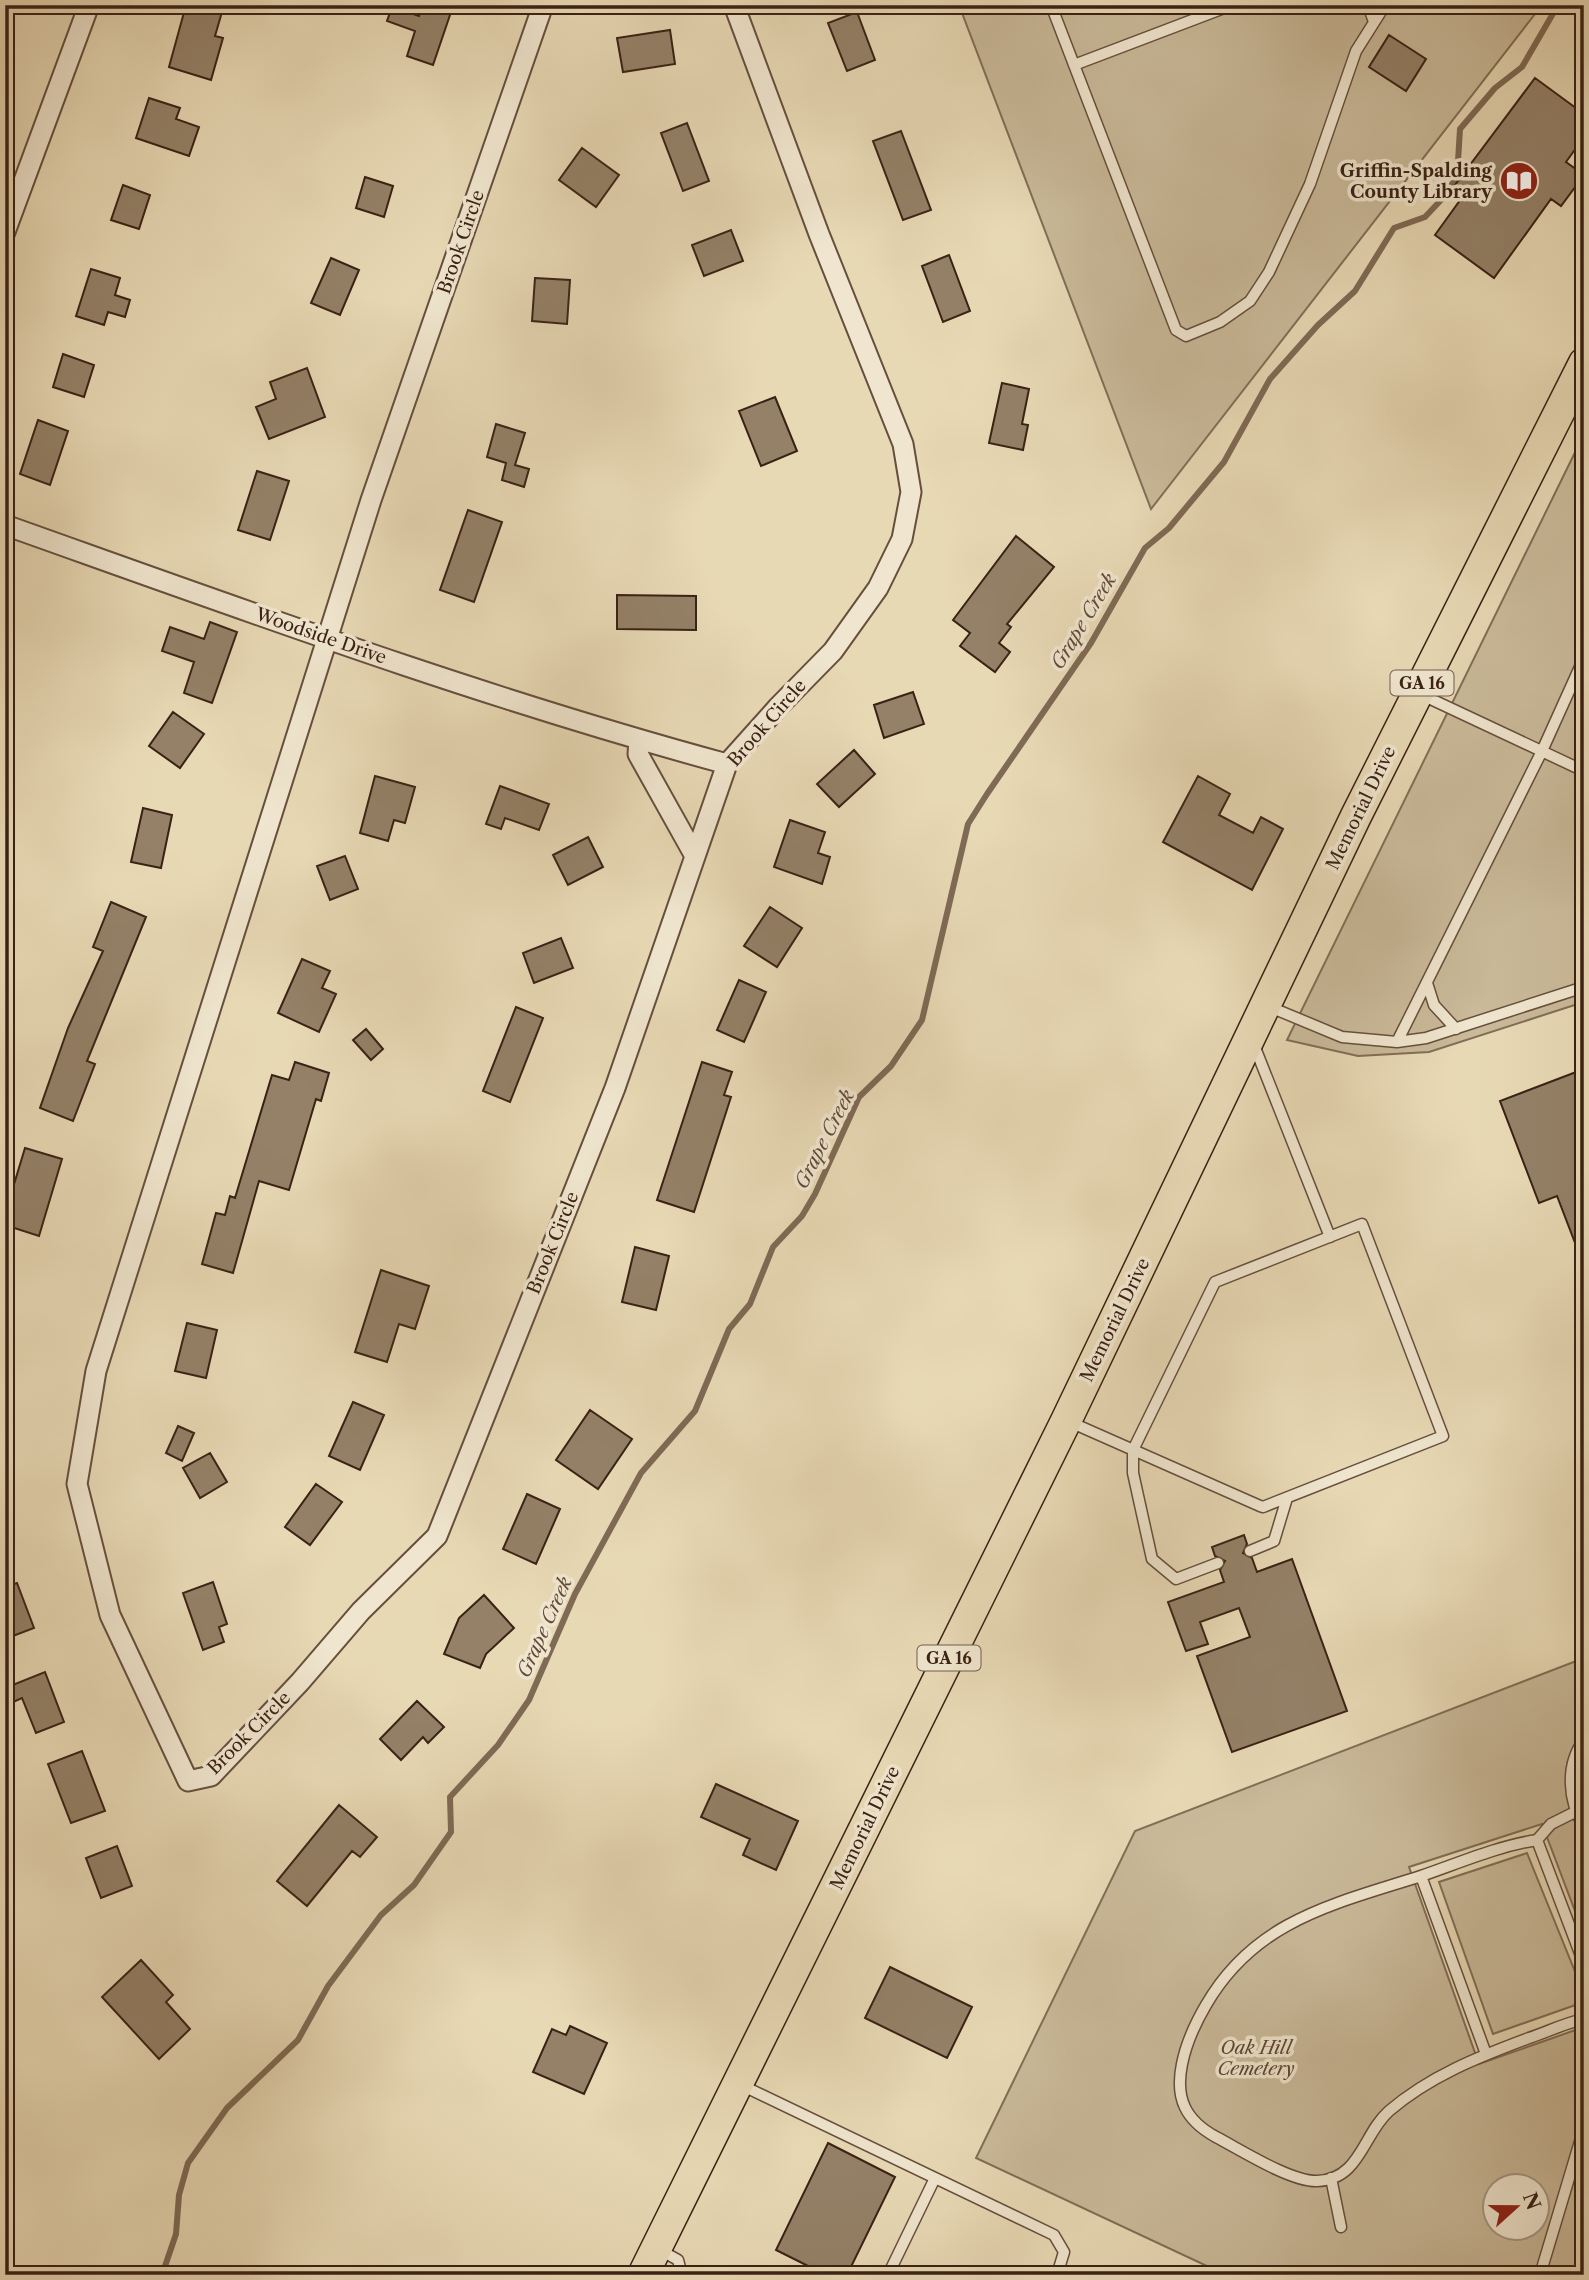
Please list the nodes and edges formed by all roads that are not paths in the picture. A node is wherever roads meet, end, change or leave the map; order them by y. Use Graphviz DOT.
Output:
graph roads {
  1 [pos="89,5"];
  2 [pos="543,5"];
  3 [pos="733,5"];
  4 [pos="1051,5"];
  5 [pos="1232,5"];
  6 [pos="1368,5"];
  7 [pos="1385,5"];
  8 [pos="1373,19"];
  9 [pos="1074,65"];
  10 [pos="7,220"];
  11 [pos="1584,363"];
  12 [pos="5,525"];
  13 [pos="329,640"];
  14 [pos="1584,658"];
  15 [pos="1417,693"];
  16 [pos="639,740"];
  17 [pos="1542,751"];
  18 [pos="727,764"];
  19 [pos="1584,771"];
  20 [pos="695,856"];
  21 [pos="1427,983"];
  22 [pos="1584,987"];
  23 [pos="1266,1005"];
  24 [pos="1456,1029"];
  25 [pos="1251,1038"];
  26 [pos="1397,1042"];
  27 [pos="1330,1237"];
  28 [pos="1066,1421"];
  29 [pos="1133,1450"];
  30 [pos="1287,1498"];
  31 [pos="1250,1551"];
  32 [pos="1217,1563"];
  33 [pos="1584,1740"];
  34 [pos="1575,1812"];
  35 [pos="1584,1827"];
  36 [pos="1537,1840"];
  37 [pos="1421,1875"];
  38 [pos="1584,1964"];
  39 [pos="1584,2019"];
  40 [pos="1486,2054"];
  41 [pos="739,2084"];
  42 [pos="1583,2135"];
  43 [pos="935,2178"];
  44 [pos="1331,2178"];
  45 [pos="1341,2227"];
  46 [pos="650,2262"];
  47 [pos="682,2275"];
  48 [pos="888,2275"];
  49 [pos="1057,2275"];
  50 [pos="1540,2275"];
  1 -- 10 [label="street"];
  2 -- 13 [label="street, Brook Circle"];
  3 -- 18 [label="street, Brook Circle"];
  4 -- 9 [label="lane"];
  5 -- 9 [label="lane"];
  6 -- 8 [label="lane"];
  7 -- 8 [label="lane"];
  8 -- 9 [label="lane"];
  11 -- 15 [label="main road, Memorial Drive / GA 16"];
  12 -- 13 [label="street, Woodside Drive"];
  13 -- 16 [label="street, Woodside Drive"];
  13 -- 20 [label="street, Brook Circle"];
  14 -- 17 [label="lane"];
  15 -- 17 [label="lane"];
  15 -- 23 [label="main road, Memorial Drive / GA 16"];
  16 -- 18 [label="street, Woodside Drive"];
  16 -- 20 [label="street"];
  17 -- 19 [label="lane"];
  17 -- 21 [label="lane"];
  18 -- 20 [label="street, Brook Circle"];
  21 -- 24 [label="lane"];
  21 -- 26 [label="lane"];
  22 -- 24 [label="lane"];
  23 -- 25 [label="main road, Memorial Drive / GA 16"];
  23 -- 26 [label="lane"];
  24 -- 26 [label="lane"];
  25 -- 27 [label="lane"];
  25 -- 28 [label="main road, Memorial Drive / GA 16"];
  27 -- 29 [label="lane"];
  27 -- 30 [label="lane"];
  28 -- 29 [label="lane"];
  28 -- 41 [label="main road, Memorial Drive / GA 16"];
  29 -- 30 [label="lane"];
  29 -- 32 [label="lane"];
  30 -- 31 [label="lane"];
  33 -- 34 [label="lane"];
  34 -- 35 [label="lane"];
  34 -- 36 [label="lane"];
  36 -- 37 [label="lane"];
  36 -- 38 [label="lane"];
  37 -- 40 [label="lane"];
  37 -- 44 [label="lane"];
  39 -- 40 [label="lane"];
  40 -- 44 [label="lane"];
  41 -- 43 [label="lane"];
  41 -- 46 [label="main road, Memorial Drive / GA 16"];
  42 -- 50 [label="lane"];
  43 -- 48 [label="lane"];
  43 -- 49 [label="lane"];
  44 -- 45 [label="lane"];
  46 -- 47 [label="lane"];
}
